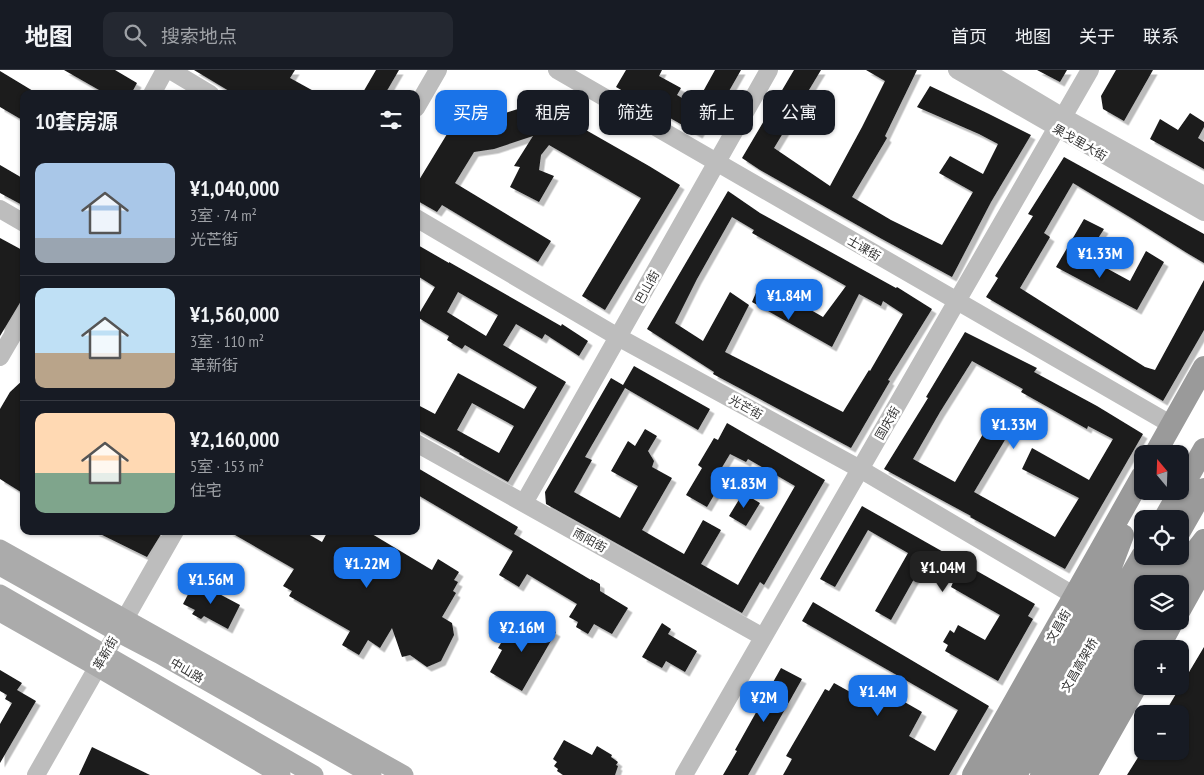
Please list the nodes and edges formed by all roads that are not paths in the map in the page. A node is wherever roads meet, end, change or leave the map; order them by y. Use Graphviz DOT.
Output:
graph roads {
  1 [pos="165,70"];
  2 [pos="170,70"];
  3 [pos="438,70"];
  4 [pos="556,70"];
  5 [pos="769,70"];
  6 [pos="958,70"];
  7 [pos="984,70"];
  8 [pos="1090,70"];
  9 [pos="154,90"];
  10 [pos="203,90"];
  11 [pos="420,101"];
  12 [pos="1060,122"];
  13 [pos="717,163"];
  14 [pos="1204,195"];
  15 [pos="0,209"];
  16 [pos="1204,212"];
  17 [pos="420,220"];
  18 [pos="20,221"];
  19 [pos="957,302"];
  20 [pos="20,323"];
  21 [pos="618,337"];
  22 [pos="0,357"];
  23 [pos="1204,367"];
  24 [pos="1172,425"];
  25 [pos="1204,431"];
  26 [pos="420,445"];
  27 [pos="1160,445"];
  28 [pos="1204,449"];
  29 [pos="860,469"];
  30 [pos="1189,483"];
  31 [pos="1189,484"];
  32 [pos="1134,490"];
  33 [pos="1135,500"];
  34 [pos="524,503"];
  35 [pos="173,535"];
  36 [pos="1204,540"];
  37 [pos="0,549"];
  38 [pos="1189,557"];
  39 [pos="1137,565"];
  40 [pos="1180,565"];
  41 [pos="0,566"];
  42 [pos="1164,575"];
  43 [pos="0,594"];
  44 [pos="1075,596"];
  45 [pos="1134,611"];
  46 [pos="0,612"];
  47 [pos="121,626"];
  48 [pos="1148,630"];
  49 [pos="763,638"];
  50 [pos="100,660"];
  51 [pos="1134,690"];
  52 [pos="36,775"];
  53 [pos="281,775"];
  54 [pos="314,775"];
  55 [pos="372,775"];
  56 [pos="404,775"];
  57 [pos="684,775"];
  58 [pos="973,775"];
  59 [pos="992,775"];
  60 [pos="1016,775"];
  61 [pos="1041,775"];
  62 [pos="1065,775"];
  63 [pos="1086,775"];
  1 -- 9 [label="street"];
  2 -- 10 [label="street"];
  3 -- 11 [label="street"];
  4 -- 13 [label="street, 士课街"];
  5 -- 13 [label="street, 巴山街"];
  6 -- 12 [label="street, 果戈里大街"];
  7 -- 12 [label="street, 果戈里大街"];
  8 -- 12 [label="street, 国庆街"];
  12 -- 14 [label="street, 果戈里大街"];
  12 -- 16 [label="street, 果戈里大街"];
  12 -- 19 [label="street, 国庆街"];
  13 -- 19 [label="street, 士课街"];
  13 -- 21 [label="street, 巴山街"];
  15 -- 18 [label="street"];
  17 -- 21 [label="street, 光芒街"];
  19 -- 24 [label="street, 士课街"];
  19 -- 29 [label="street, 国庆街"];
  20 -- 22 [label="street"];
  21 -- 29 [label="street, 光芒街"];
  21 -- 34 [label="street, 巴山街"];
  23 -- 24 [label="highway"];
  24 -- 27 [label="highway"];
  25 -- 30 [label="highway"];
  26 -- 34 [label="street, 雨阳街"];
  28 -- 31 [label="highway"];
  29 -- 44 [label="street, 光芒街"];
  29 -- 49 [label="street, 国庆街"];
  32 -- 44 [label="highway, 文昌街"];
  33 -- 59 [label="highway"];
  34 -- 49 [label="street, 雨阳街"];
  35 -- 47 [label="street, 革新街"];
  36 -- 38 [label="highway"];
  37 -- 47 [label="main road"];
  39 -- 60 [label="highway, 文昌高架桥"];
  40 -- 42 [label="highway"];
  41 -- 47 [label="main road, 中山路"];
  43 -- 50 [label="main road"];
  44 -- 58 [label="highway, 文昌街"];
  45 -- 61 [label="highway, 文昌高架桥"];
  46 -- 50 [label="main road"];
  47 -- 50 [label="street, 革新街"];
  47 -- 55 [label="main road, 中山路"];
  47 -- 56 [label="main road"];
  48 -- 62 [label="highway"];
  49 -- 57 [label="street, 国庆街"];
  50 -- 52 [label="street, 革新街"];
  50 -- 53 [label="main road"];
  50 -- 54 [label="main road"];
  51 -- 63 [label="highway"];
}
